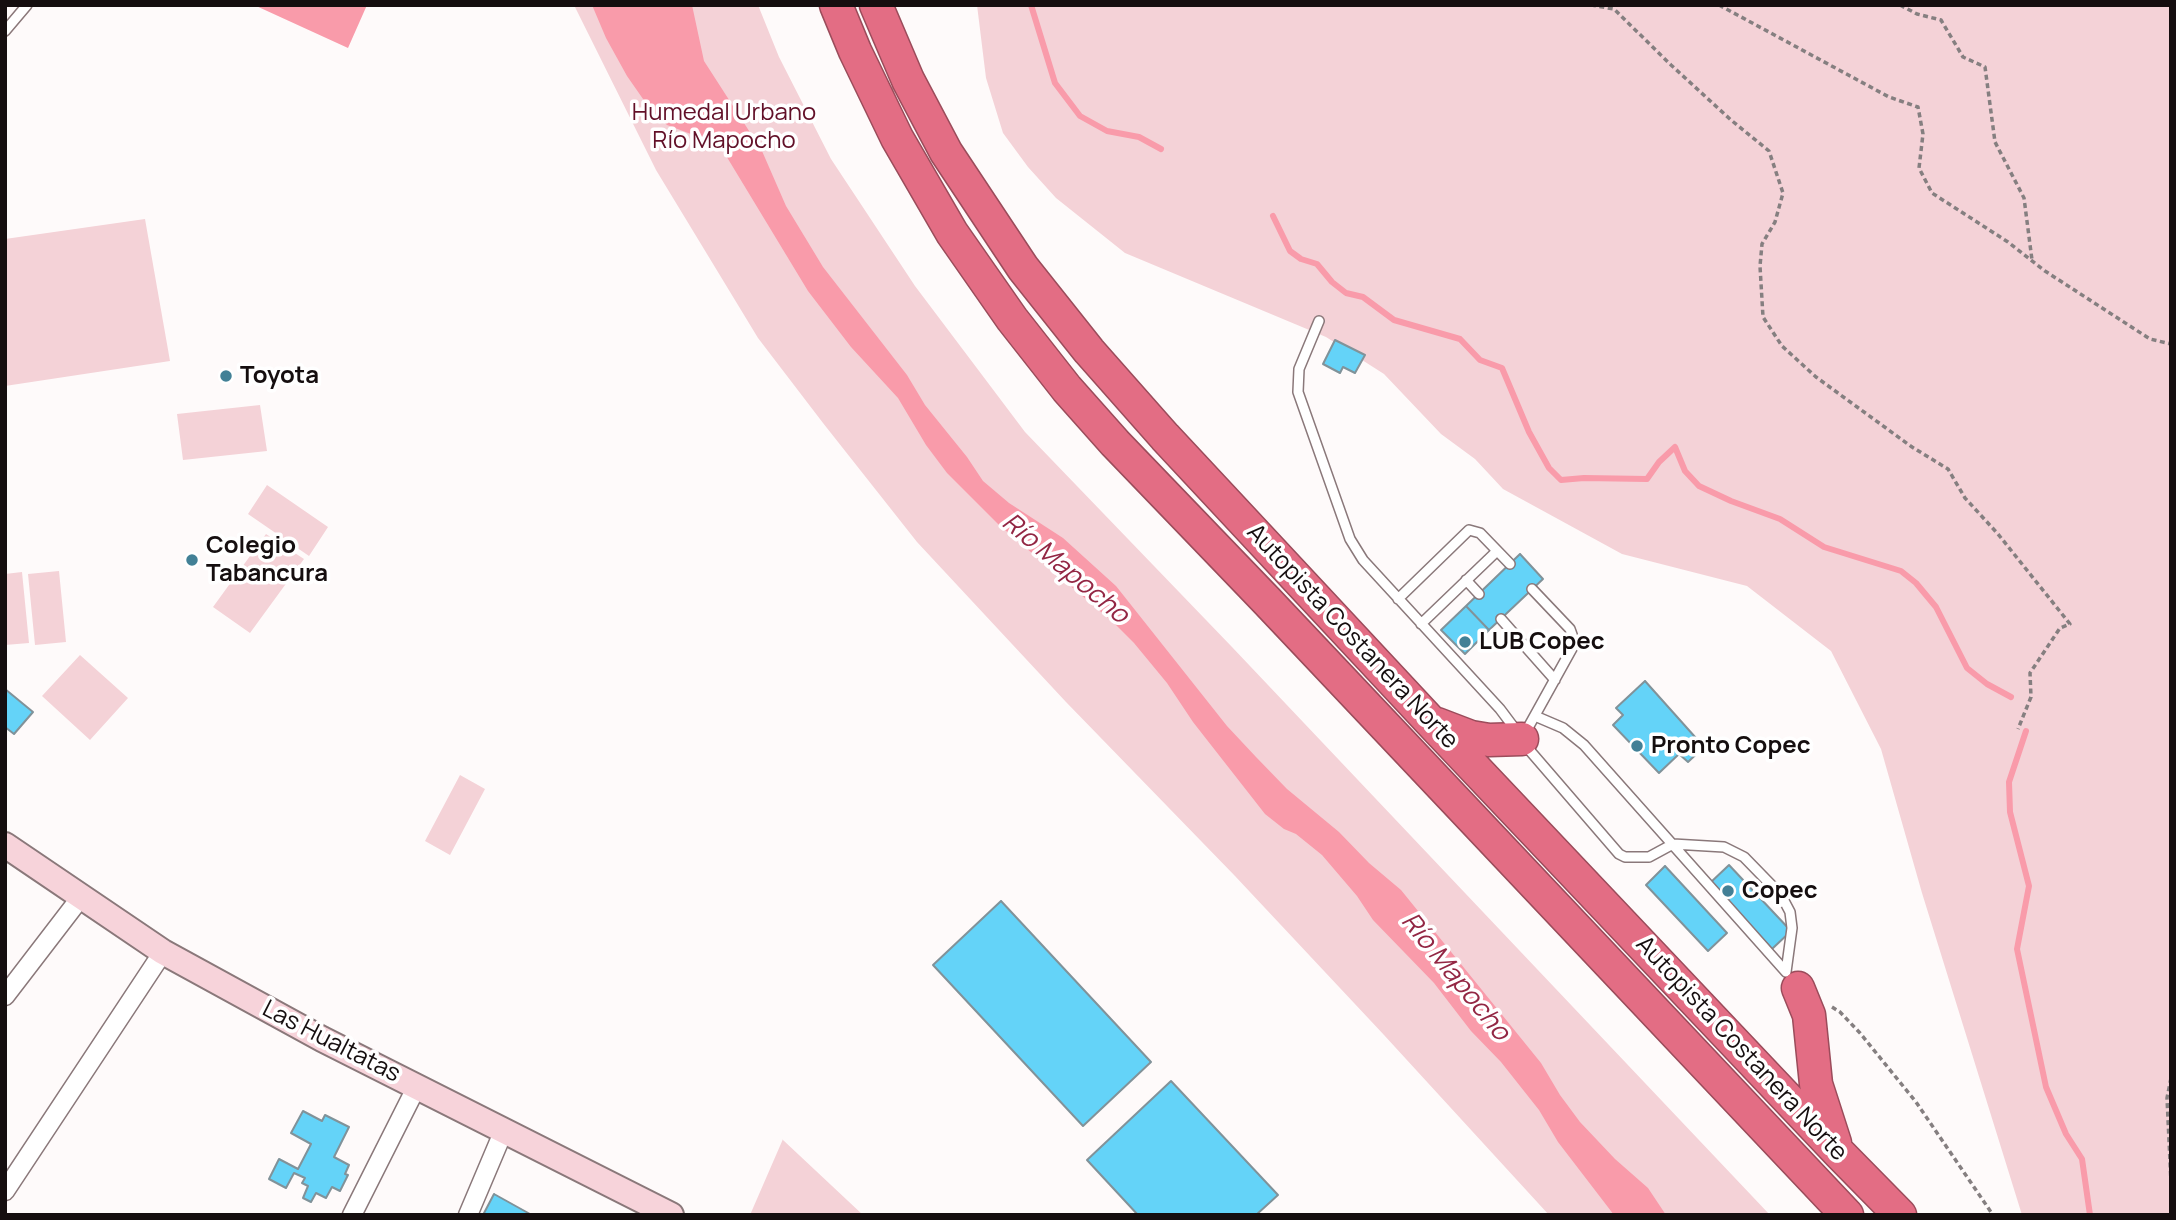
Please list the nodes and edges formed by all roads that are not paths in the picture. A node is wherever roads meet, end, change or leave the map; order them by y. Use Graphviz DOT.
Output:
graph roads {
  1 [pos="27,5"];
  2 [pos="815,5"];
  3 [pos="836,5"];
  4 [pos="876,5"];
  5 [pos="5,31"];
  6 [pos="873,89"];
  7 [pos="1320,321"];
  8 [pos="1497,551"];
  9 [pos="1510,564"];
  10 [pos="1466,580"];
  11 [pos="1532,589"];
  12 [pos="1479,594"];
  13 [pos="1398,599"];
  14 [pos="1501,619"];
  15 [pos="1421,624"];
  16 [pos="1555,680"];
  17 [pos="1429,720"];
  18 [pos="1528,728"];
  19 [pos="1673,844"];
  20 [pos="5,845"];
  21 [pos="81,897"];
  22 [pos="163,952"];
  23 [pos="1792,980"];
  24 [pos="5,996"];
  25 [pos="417,1086"];
  26 [pos="504,1130"];
  27 [pos="1840,1154"];
  28 [pos="5,1191"];
  29 [pos="352,1215"];
  30 [pos="468,1215"];
  31 [pos="671,1215"];
  32 [pos="1847,1215"];
  33 [pos="1900,1215"];
  1 -- 5 [label="lane"];
  2 -- 6 [label="highway"];
  3 -- 6 [label="highway, Autopista Costanera Norte"];
  4 -- 17 [label="highway, Autopista Costanera Norte"];
  6 -- 32 [label="highway, Autopista Costanera Norte"];
  7 -- 13 [label="lane"];
  8 -- 9 [label="lane"];
  8 -- 10 [label="lane"];
  8 -- 13 [label="lane"];
  10 -- 12 [label="lane"];
  10 -- 15 [label="lane"];
  11 -- 16 [label="lane"];
  13 -- 15 [label="lane"];
  14 -- 16 [label="lane"];
  15 -- 18 [label="lane"];
  16 -- 18 [label="lane"];
  17 -- 18 [label="highway"];
  17 -- 27 [label="highway, Autopista Costanera Norte"];
  18 -- 19 [label="lane"];
  18 -- 19 [label="lane"];
  19 -- 23 [label="lane"];
  19 -- 23 [label="lane"];
  20 -- 21 [label="street, Las Hualtatas"];
  21 -- 22 [label="street, Las Hualtatas"];
  21 -- 24 [label="street"];
  22 -- 25 [label="street, Las Hualtatas"];
  22 -- 28 [label="street"];
  23 -- 27 [label="highway"];
  25 -- 26 [label="street, Las Hualtatas"];
  25 -- 29 [label="street"];
  26 -- 30 [label="street"];
  26 -- 31 [label="street, Las Hualtatas"];
  27 -- 33 [label="highway, Autopista Costanera Norte"];
}
